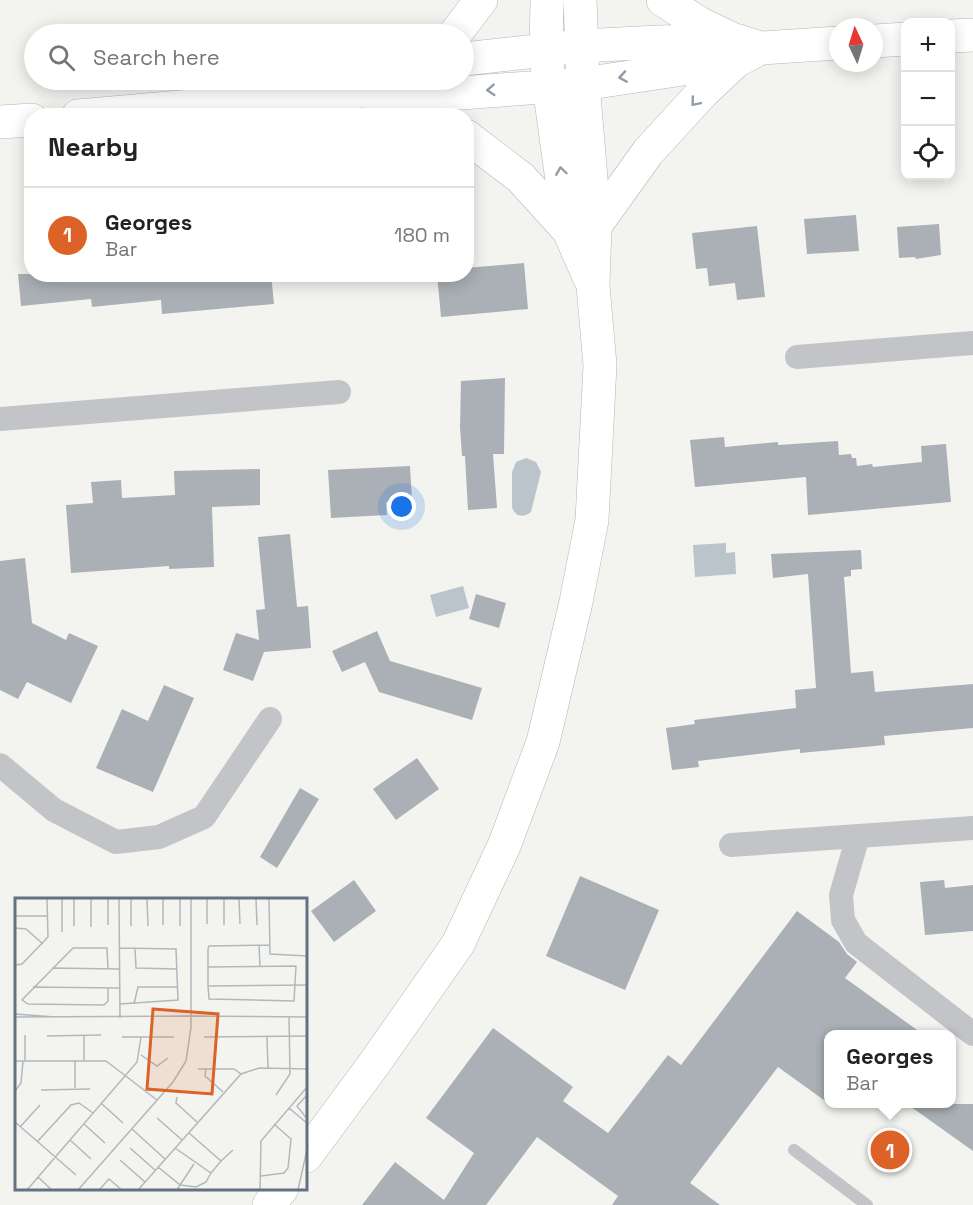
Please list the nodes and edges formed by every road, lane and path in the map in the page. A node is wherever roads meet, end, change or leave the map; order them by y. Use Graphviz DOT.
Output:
graph roads {
  1 [pos="481,0"];
  2 [pos="547,0"];
  3 [pos="580,0"];
  4 [pos="663,0"];
  5 [pos="463,24"];
  6 [pos="973,35"];
  7 [pos="955,36"];
  8 [pos="901,39"];
  9 [pos="883,40"];
  10 [pos="829,44"];
  11 [pos="581,45"];
  12 [pos="546,50"];
  13 [pos="744,50"];
  14 [pos="474,58"];
  15 [pos="583,84"];
  16 [pos="549,86"];
  17 [pos="474,87"];
  18 [pos="375,90"];
  19 [pos="388,90"];
  20 [pos="169,108"];
  21 [pos="421,108"];
  22 [pos="24,120"];
  23 [pos="0,122"];
  24 [pos="474,142"];
  25 [pos="582,229"];
  26 [pos="973,343"];
  27 [pos="797,357"];
  28 [pos="339,392"];
  29 [pos="0,419"];
  30 [pos="270,719"];
  31 [pos="0,765"];
  32 [pos="973,828"];
  33 [pos="858,836"];
  34 [pos="731,845"];
  35 [pos="973,1034"];
  36 [pos="794,1150"];
  37 [pos="308,1153"];
  38 [pos="280,1190"];
  39 [pos="269,1205"];
  40 [pos="867,1205"];
  1 -- 5 [label="street"];
  2 -- 12 [label="street"];
  3 -- 11 [label="street"];
  4 -- 13 [label="street"];
  6 -- 7 [label="street"];
  8 -- 9 [label="street"];
  10 -- 13 [label="street"];
  11 -- 12 [label="street"];
  11 -- 13 [label="street"];
  11 -- 15 [label="street"];
  12 -- 14 [label="street"];
  12 -- 16 [label="street"];
  13 -- 15 [label="street, one-way"];
  13 -- 25 [label="street, one-way"];
  15 -- 16 [label="street"];
  15 -- 25 [label="street"];
  16 -- 17 [label="street, one-way"];
  25 -- 16 [label="street, one-way"];
  18 -- 20 [label="street"];
  19 -- 21 [label="street"];
  22 -- 23 [label="street"];
  24 -- 25 [label="street"];
  25 -- 37 [label="street"];
  26 -- 27 [label="street"];
  28 -- 29 [label="street"];
  30 -- 31 [label="street"];
  32 -- 33 [label="street"];
  33 -- 34 [label="street"];
  33 -- 35 [label="street"];
  36 -- 40 [label="lane"];
  38 -- 39 [label="street"];
}
